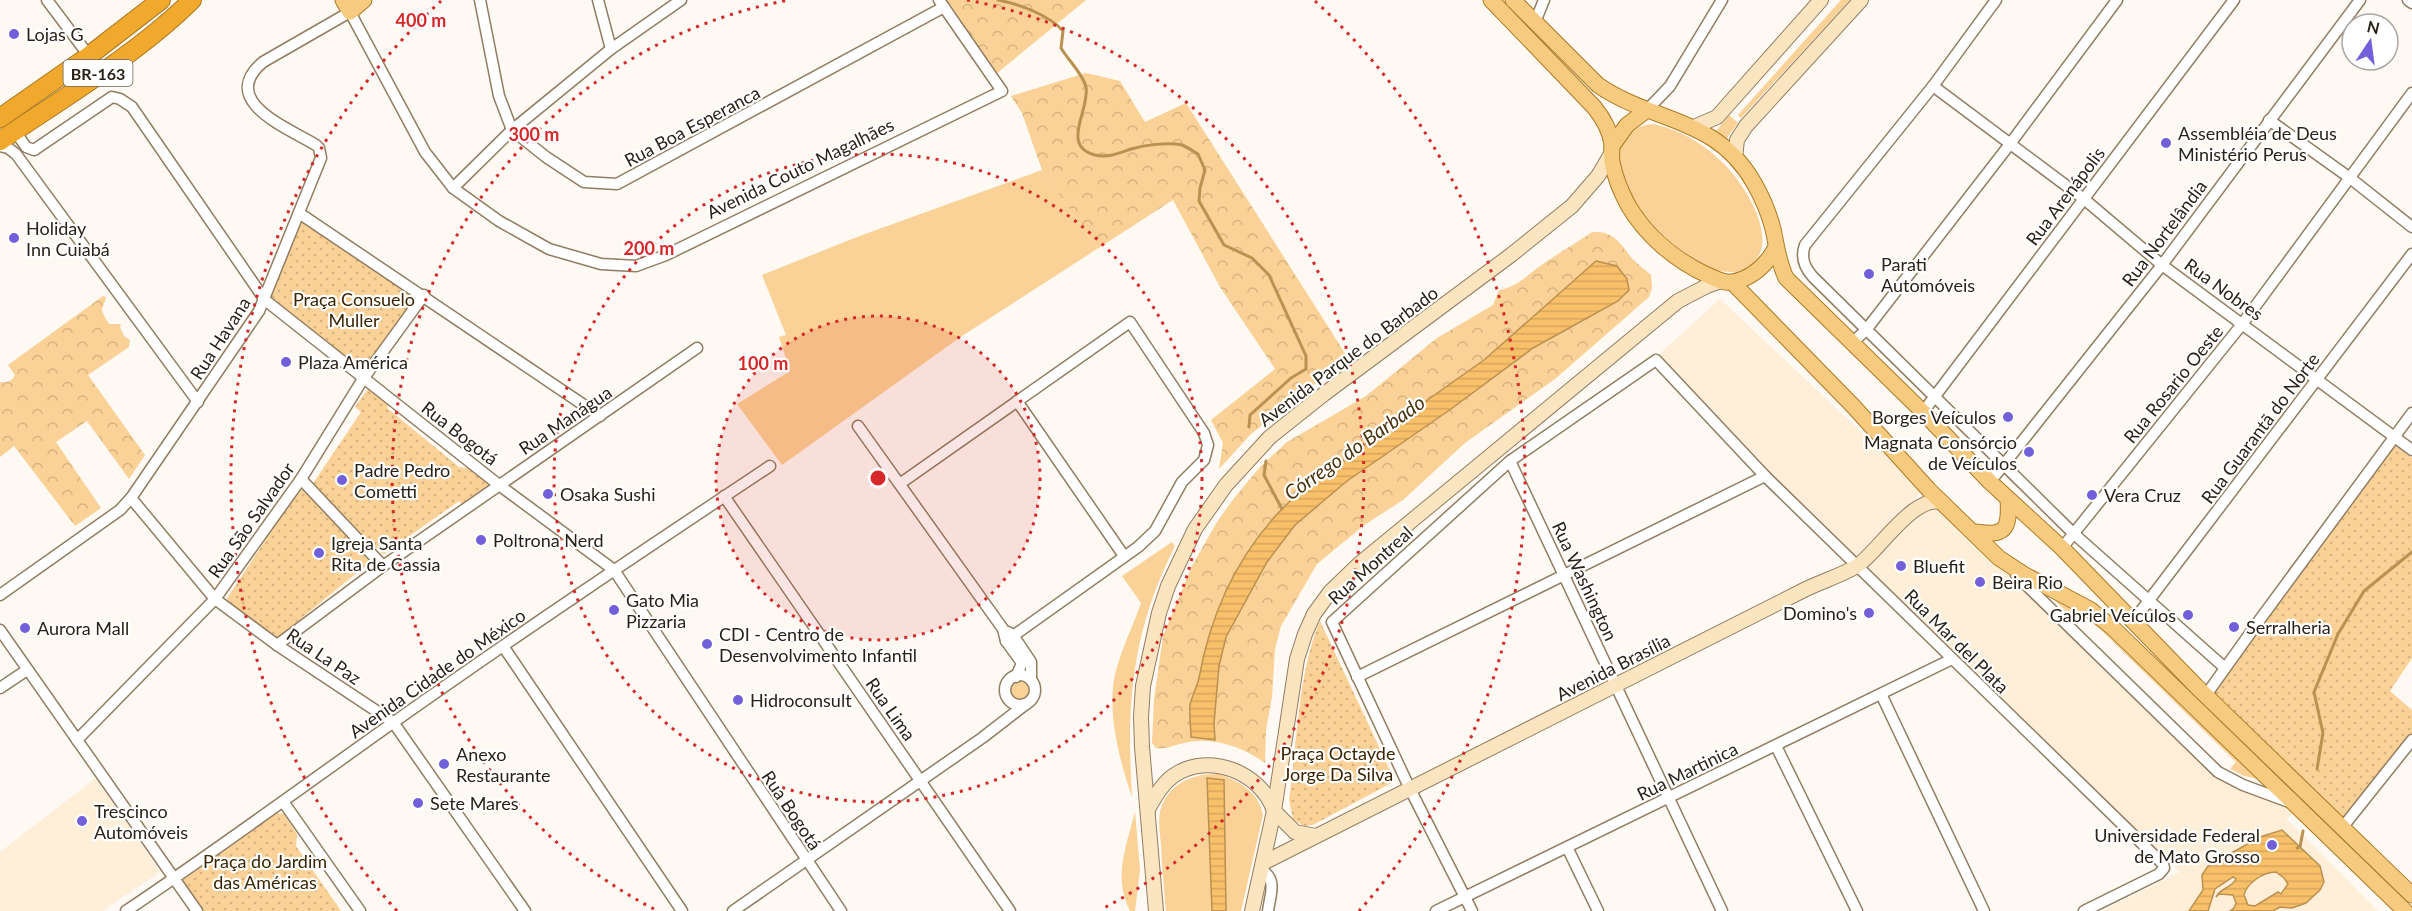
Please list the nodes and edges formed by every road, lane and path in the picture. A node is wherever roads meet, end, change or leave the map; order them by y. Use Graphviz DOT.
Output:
graph roads {
  1 [pos="47,0"];
  2 [pos="161,0"];
  3 [pos="192,0"];
  4 [pos="364,0"];
  5 [pos="480,0"];
  6 [pos="598,0"];
  7 [pos="681,0"];
  8 [pos="1491,0"];
  9 [pos="1513,0"];
  10 [pos="1544,0"];
  11 [pos="1722,0"];
  12 [pos="1821,0"];
  13 [pos="1862,0"];
  14 [pos="1996,0"];
  15 [pos="2117,0"];
  16 [pos="2234,0"];
  17 [pos="2360,0"];
  18 [pos="2408,0"];
  19 [pos="2412,3"];
  20 [pos="941,4"];
  21 [pos="347,6"];
  22 [pos="1535,22"];
  23 [pos="611,49"];
  24 [pos="89,56"];
  25 [pos="1933,86"];
  26 [pos="2412,93"];
  27 [pos="1647,110"];
  28 [pos="0,118"];
  29 [pos="2269,120"];
  30 [pos="1694,127"];
  31 [pos="512,130"];
  32 [pos="8,136"];
  33 [pos="2010,144"];
  34 [pos="0,146"];
  35 [pos="1611,150"];
  36 [pos="1735,157"];
  37 [pos="2350,178"];
  38 [pos="453,188"];
  39 [pos="2084,199"];
  40 [pos="299,213"];
  41 [pos="2412,227"];
  42 [pos="1775,249"];
  43 [pos="2412,254"];
  44 [pos="2162,265"];
  45 [pos="1727,282"];
  46 [pos="424,295"];
  47 [pos="264,300"];
  48 [pos="2243,323"];
  49 [pos="1866,330"];
  50 [pos="1852,343"];
  51 [pos="697,348"];
  52 [pos="1656,360"];
  53 [pos="363,379"];
  54 [pos="2318,379"];
  55 [pos="1934,398"];
  56 [pos="1017,401"];
  57 [pos="198,402"];
  58 [pos="1923,412"];
  59 [pos="2412,413"];
  60 [pos="600,416"];
  61 [pos="858,426"];
  62 [pos="2394,437"];
  63 [pos="2412,450"];
  64 [pos="1510,461"];
  65 [pos="2003,465"];
  66 [pos="770,466"];
  67 [pos="1765,476"];
  68 [pos="1918,477"];
  69 [pos="301,479"];
  70 [pos="1990,482"];
  71 [pos="900,483"];
  72 [pos="499,485"];
  73 [pos="724,496"];
  74 [pos="131,498"];
  75 [pos="2008,499"];
  76 [pos="1943,503"];
  77 [pos="1913,511"];
  78 [pos="1974,532"];
  79 [pos="2073,533"];
  80 [pos="2062,548"];
  81 [pos="1124,556"];
  82 [pos="1999,558"];
  83 [pos="1857,565"];
  84 [pos="383,566"];
  85 [pos="614,570"];
  86 [pos="1564,577"];
  87 [pos="0,595"];
  88 [pos="215,599"];
  89 [pos="2150,601"];
  90 [pos="2134,620"];
  91 [pos="0,630"];
  92 [pos="1010,638"];
  93 [pos="277,645"];
  94 [pos="503,646"];
  95 [pos="1952,659"];
  96 [pos="2225,668"];
  97 [pos="27,670"];
  98 [pos="1016,677"];
  99 [pos="1357,677"];
  100 [pos="1031,680"];
  101 [pos="1616,686"];
  102 [pos="0,688"];
  103 [pos="1881,694"];
  104 [pos="2206,695"];
  105 [pos="1010,701"];
  106 [pos="1026,704"];
  107 [pos="1009,718"];
  108 [pos="393,722"];
  109 [pos="77,740"];
  110 [pos="2412,740"];
  111 [pos="1776,746"];
  112 [pos="921,781"];
  113 [pos="1409,788"];
  114 [pos="1669,797"];
  115 [pos="284,802"];
  116 [pos="2293,803"];
  117 [pos="1271,804"];
  118 [pos="1148,809"];
  119 [pos="2342,828"];
  120 [pos="1316,836"];
  121 [pos="1568,847"];
  122 [pos="806,861"];
  123 [pos="1262,867"];
  124 [pos="174,879"];
  125 [pos="1154,883"];
  126 [pos="2412,895"];
  127 [pos="1465,896"];
  128 [pos="126,911"];
  129 [pos="197,911"];
  130 [pos="360,911"];
  131 [pos="525,911"];
  132 [pos="682,911"];
  133 [pos="733,911"];
  134 [pos="842,911"];
  135 [pos="1010,911"];
  136 [pos="1147,911"];
  137 [pos="1156,911"];
  138 [pos="1252,911"];
  139 [pos="1268,911"];
  140 [pos="1436,911"];
  141 [pos="1472,911"];
  142 [pos="1598,911"];
  143 [pos="1722,911"];
  144 [pos="1857,911"];
  145 [pos="1984,911"];
  146 [pos="2084,911"];
  147 [pos="2405,911"];
  1 -- 24 [label="street"];
  2 -- 24 [label="highway, BR-163"];
  3 -- 32 [label="highway, BR-163"];
  4 -- 21 [label="main road"];
  5 -- 31 [label="street"];
  6 -- 23 [label="street"];
  7 -- 23 [label="street"];
  8 -- 35 [label="main road"];
  9 -- 22 [label="main road"];
  10 -- 22 [label="street"];
  11 -- 27 [label="street"];
  12 -- 30 [label="main road"];
  13 -- 36 [label="main road"];
  14 -- 25 [label="street"];
  15 -- 33 [label="street"];
  16 -- 39 [label="street, Rua Arenápolis"];
  17 -- 29 [label="street, Rua Nortelândia"];
  18 -- 19 [label="street"];
  20 -- 31 [label="street, Rua Boa Esperanca"];
  20 -- 38 [label="street, Avenida Couto Magalhães"];
  21 -- 38 [label="street, Avenida Couto Magalhães"];
  21 -- 40 [label="street, Rua Havana"];
  22 -- 27 [label="main road"];
  23 -- 31 [label="street"];
  24 -- 28 [label="highway, BR-163"];
  25 -- 33 [label="street, Rua Nobres"];
  25 -- 49 [label="street"];
  26 -- 37 [label="street, Rua Rosario Oeste"];
  27 -- 30 [label="main road"];
  27 -- 35 [label="main road"];
  29 -- 37 [label="street"];
  29 -- 44 [label="street, Rua Nortelândia"];
  30 -- 36 [label="main road"];
  31 -- 38 [label="street"];
  32 -- 47 [label="street, Rua Bogotá"];
  33 -- 39 [label="street, Rua Nobres"];
  33 -- 49 [label="street"];
  34 -- 57 [label="street"];
  35 -- 45 [label="main road"];
  35 -- 118 [label="main road, Avenida Parque do Barbado"];
  36 -- 42 [label="main road"];
  37 -- 41 [label="street"];
  37 -- 48 [label="street, Rua Rosario Oeste"];
  39 -- 44 [label="street, Rua Nobres"];
  39 -- 55 [label="street, Rua Arenápolis"];
  40 -- 46 [label="street"];
  40 -- 47 [label="street, Rua Havana"];
  42 -- 45 [label="main road"];
  42 -- 50 [label="main road"];
  43 -- 54 [label="street, Rua Guarantã do Norte"];
  44 -- 48 [label="street, Rua Nobres"];
  44 -- 65 [label="street, Rua Nortelândia"];
  45 -- 68 [label="main road"];
  45 -- 117 [label="main road"];
  46 -- 53 [label="street, Rua São Salvador"];
  46 -- 60 [label="street"];
  47 -- 53 [label="street, Rua Bogotá"];
  47 -- 57 [label="street, Rua Havana"];
  48 -- 54 [label="street, Rua Nobres"];
  48 -- 79 [label="street, Rua Rosario Oeste"];
  49 -- 50 [label="street"];
  49 -- 55 [label="street"];
  50 -- 58 [label="main road"];
  51 -- 60 [label="street, Rua Manágua"];
  52 -- 64 [label="street, Rua Montreal"];
  52 -- 67 [label="street, Rua Mar del Plata"];
  53 -- 69 [label="street, Rua São Salvador"];
  53 -- 72 [label="street, Rua Bogotá"];
  54 -- 62 [label="street, Rua Nobres"];
  54 -- 89 [label="street, Rua Guarantã do Norte"];
  55 -- 58 [label="street, Rua Arenápolis"];
  55 -- 65 [label="street"];
  56 -- 71 [label="street"];
  56 -- 81 [label="street"];
  56 -- 81 [label="street"];
  57 -- 74 [label="street, Rua Havana"];
  58 -- 70 [label="main road"];
  59 -- 62 [label="street"];
  60 -- 72 [label="street, Rua Manágua"];
  61 -- 71 [label="street"];
  62 -- 63 [label="street, Rua Nobres"];
  62 -- 96 [label="street"];
  64 -- 86 [label="street, Rua Washington"];
  64 -- 99 [label="street, Rua Montreal"];
  65 -- 70 [label="street, Rua Nortelândia"];
  65 -- 79 [label="street"];
  66 -- 73 [label="street, Avenida Cidade do México"];
  67 -- 83 [label="street, Rua Mar del Plata"];
  67 -- 86 [label="street"];
  68 -- 76 [label="main road"];
  68 -- 77 [label="main road"];
  69 -- 84 [label="street"];
  69 -- 88 [label="street, Rua São Salvador"];
  70 -- 75 [label="main road"];
  71 -- 92 [label="street"];
  72 -- 84 [label="street, Rua Manágua"];
  72 -- 85 [label="street, Rua Bogotá"];
  73 -- 85 [label="street, Avenida Cidade do México"];
  73 -- 112 [label="street, Rua Lima"];
  74 -- 87 [label="street, Rua Havana"];
  74 -- 88 [label="street, Rua La Paz"];
  75 -- 78 [label="main road"];
  75 -- 80 [label="main road"];
  76 -- 77 [label="main road, Avenida Brasília"];
  76 -- 78 [label="main road"];
  77 -- 83 [label="main road, Avenida Brasília"];
  78 -- 82 [label="main road"];
  79 -- 80 [label="street, Rua Rosario Oeste"];
  79 -- 89 [label="street"];
  80 -- 90 [label="main road"];
  81 -- 92 [label="street"];
  82 -- 116 [label="main road"];
  82 -- 116 [label="street"];
  83 -- 95 [label="street, Rua Mar del Plata"];
  83 -- 101 [label="main road, Avenida Brasília"];
  84 -- 93 [label="street, Rua Manágua"];
  85 -- 94 [label="street, Avenida Cidade do México"];
  85 -- 122 [label="street, Rua Bogotá"];
  86 -- 99 [label="street"];
  86 -- 101 [label="street, Rua Washington"];
  88 -- 93 [label="street, Rua La Paz"];
  88 -- 109 [label="street, Rua São Salvador"];
  89 -- 90 [label="street, Rua Guarantã do Norte"];
  89 -- 96 [label="street"];
  90 -- 104 [label="main road"];
  91 -- 97 [label="street"];
  92 -- 98 [label="street"];
  92 -- 100 [label="street"];
  93 -- 108 [label="street, Rua La Paz"];
  94 -- 108 [label="street, Avenida Cidade do México"];
  94 -- 132 [label="street"];
  95 -- 103 [label="street, Rua Martinica"];
  95 -- 146 [label="street, Rua Mar del Plata"];
  96 -- 104 [label="street"];
  97 -- 102 [label="street"];
  97 -- 109 [label="street"];
  98 -- 100 [label="street"];
  98 -- 105 [label="street"];
  99 -- 113 [label="street, Rua Montreal"];
  100 -- 106 [label="street"];
  101 -- 113 [label="main road, Avenida Brasília"];
  101 -- 114 [label="street, Rua Washington"];
  103 -- 111 [label="street, Rua Martinica"];
  103 -- 145 [label="street"];
  104 -- 119 [label="main road"];
  105 -- 106 [label="street"];
  105 -- 107 [label="street"];
  106 -- 107 [label="street"];
  107 -- 112 [label="street"];
  108 -- 115 [label="street, Avenida Cidade do México"];
  108 -- 131 [label="street, Rua La Paz"];
  109 -- 124 [label="street"];
  110 -- 119 [label="street"];
  111 -- 114 [label="street, Rua Martinica"];
  111 -- 144 [label="street"];
  112 -- 122 [label="street"];
  112 -- 135 [label="street, Rua Lima"];
  113 -- 120 [label="main road, Avenida Brasília"];
  113 -- 127 [label="street, Rua Montreal"];
  114 -- 121 [label="street, Rua Martinica"];
  114 -- 143 [label="street, Rua Washington"];
  115 -- 124 [label="street, Avenida Cidade do México"];
  115 -- 130 [label="street"];
  116 -- 147 [label="main road"];
  117 -- 118 [label="main road"];
  117 -- 120 [label="main road"];
  117 -- 123 [label="main road"];
  118 -- 125 [label="main road, Avenida Parque do Barbado"];
  119 -- 126 [label="main road"];
  120 -- 123 [label="main road, Avenida Brasília"];
  121 -- 127 [label="street, Rua Martinica"];
  121 -- 142 [label="street"];
  122 -- 133 [label="street"];
  122 -- 134 [label="street, Rua Bogotá"];
  123 -- 138 [label="main road"];
  123 -- 139 [label="street"];
  124 -- 128 [label="street, Avenida Cidade do México"];
  124 -- 129 [label="street"];
  125 -- 136 [label="main road"];
  125 -- 137 [label="main road, Avenida Parque do Barbado"];
  127 -- 140 [label="street, Rua Martinica"];
  127 -- 141 [label="street, Rua Montreal"];
}
